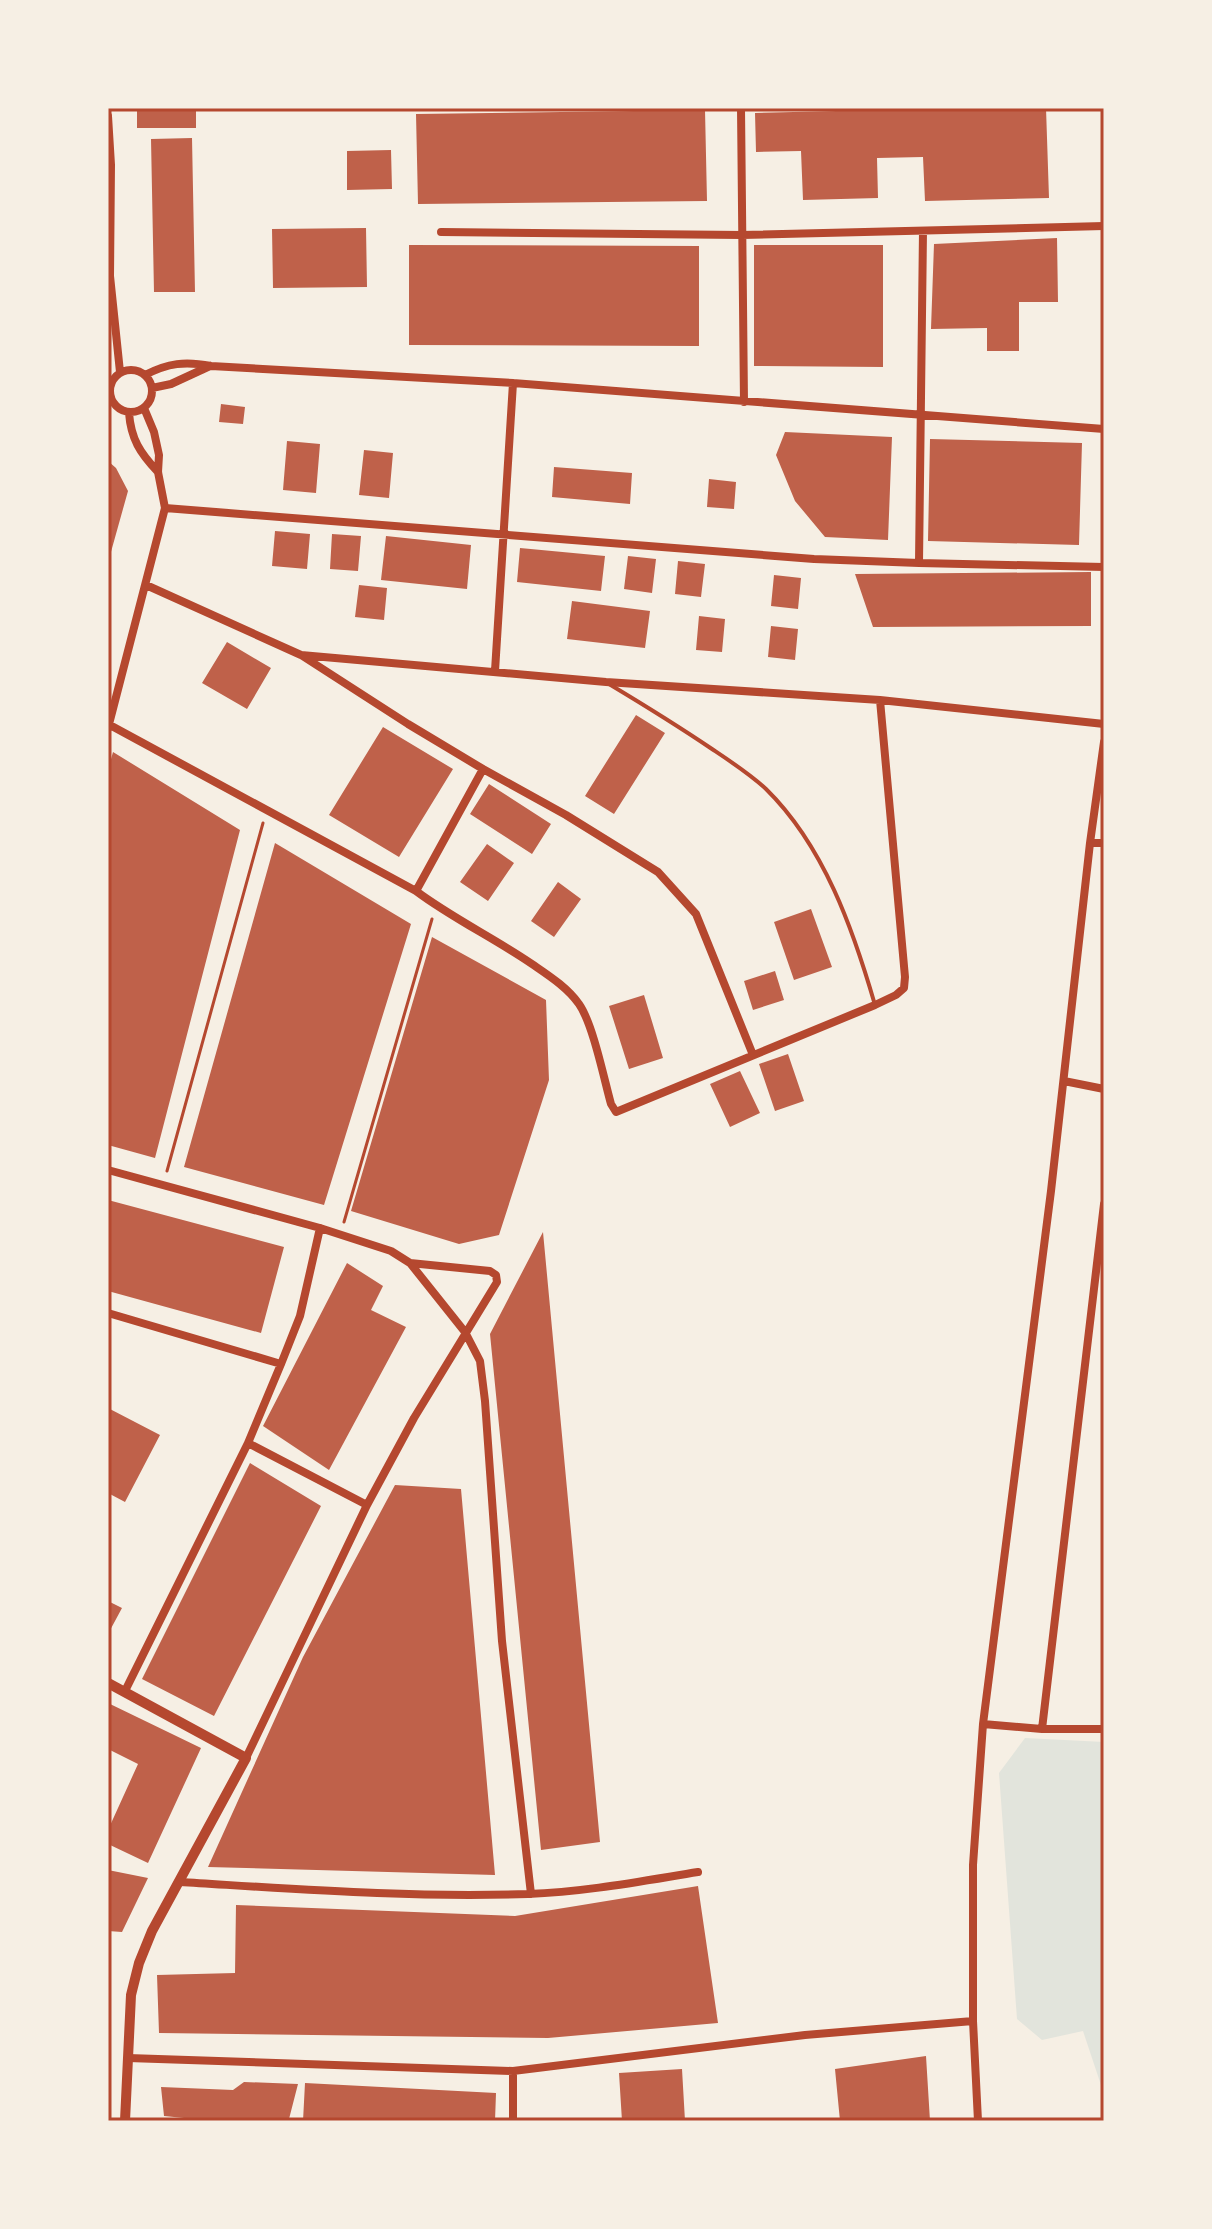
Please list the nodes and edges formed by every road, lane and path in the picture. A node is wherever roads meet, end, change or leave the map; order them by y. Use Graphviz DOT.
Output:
graph roads {
  1 [pos="741,108"];
  2 [pos="108,116"];
  3 [pos="1104,226"];
  4 [pos="923,231"];
  5 [pos="441,232"];
  6 [pos="742,235"];
  7 [pos="211,366"];
  8 [pos="120,372"];
  9 [pos="145,375"];
  10 [pos="513,383"];
  11 [pos="152,388"];
  12 [pos="108,390"];
  13 [pos="744,402"];
  14 [pos="144,408"];
  15 [pos="118,409"];
  16 [pos="108,413"];
  17 [pos="129,413"];
  18 [pos="922,415"];
  19 [pos="1104,429"];
  20 [pos="158,472"];
  21 [pos="165,508"];
  22 [pos="504,534"];
  23 [pos="919,563"];
  24 [pos="1104,567"];
  25 [pos="146,585"];
  26 [pos="301,655"];
  27 [pos="495,671"];
  28 [pos="606,682"];
  29 [pos="880,700"];
  30 [pos="1104,724"];
  31 [pos="108,726"];
  32 [pos="1104,742"];
  33 [pos="483,769"];
  34 [pos="267,811"];
  35 [pos="1090,843"];
  36 [pos="1104,843"];
  37 [pos="416,891"];
  38 [pos="436,906"];
  39 [pos="875,1005"];
  40 [pos="753,1055"];
  41 [pos="1064,1081"];
  42 [pos="1104,1089"];
  43 [pos="108,1170"];
  44 [pos="163,1186"];
  45 [pos="1104,1204"];
  46 [pos="320,1228"];
  47 [pos="340,1234"];
  48 [pos="410,1263"];
  49 [pos="108,1313"];
  50 [pos="465,1332"];
  51 [pos="281,1364"];
  52 [pos="248,1443"];
  53 [pos="367,1505"];
  54 [pos="108,1683"];
  55 [pos="125,1691"];
  56 [pos="983,1724"];
  57 [pos="1042,1729"];
  58 [pos="1104,1729"];
  59 [pos="246,1758"];
  60 [pos="698,1872"];
  61 [pos="180,1882"];
  62 [pos="531,1894"];
  63 [pos="973,2021"];
  64 [pos="128,2058"];
  65 [pos="513,2071"];
  66 [pos="125,2121"];
  67 [pos="513,2121"];
  68 [pos="978,2121"];
  1 -- 6 [label="street"];
  2 -- 8 [label="street"];
  3 -- 4 [label="street"];
  4 -- 6 [label="street"];
  4 -- 18 [label="street"];
  5 -- 6 [label="street"];
  6 -- 13 [label="street"];
  7 -- 9 [label="street"];
  7 -- 10 [label="street"];
  7 -- 11 [label="street"];
  8 -- 9 [label="street"];
  8 -- 12 [label="street"];
  9 -- 11 [label="street"];
  10 -- 13 [label="street"];
  10 -- 22 [label="street"];
  11 -- 14 [label="street"];
  12 -- 15 [label="street"];
  13 -- 18 [label="street"];
  14 -- 17 [label="street"];
  14 -- 20 [label="street"];
  15 -- 16 [label="street"];
  15 -- 17 [label="street"];
  17 -- 20 [label="street"];
  18 -- 19 [label="street"];
  18 -- 23 [label="street"];
  20 -- 21 [label="street"];
  21 -- 22 [label="street"];
  21 -- 25 [label="street"];
  22 -- 23 [label="street"];
  22 -- 27 [label="street"];
  23 -- 24 [label="street"];
  25 -- 26 [label="street"];
  25 -- 31 [label="street"];
  26 -- 27 [label="street"];
  26 -- 33 [label="street"];
  27 -- 28 [label="street"];
  28 -- 29 [label="street"];
  28 -- 39 [label="lane"];
  29 -- 30 [label="street"];
  29 -- 39 [label="street"];
  31 -- 34 [label="street"];
  32 -- 35 [label="street"];
  33 -- 37 [label="street"];
  33 -- 40 [label="street"];
  34 -- 37 [label="street"];
  34 -- 44 [label="path"];
  35 -- 36 [label="street"];
  35 -- 41 [label="street"];
  37 -- 38 [label="street"];
  38 -- 40 [label="street"];
  38 -- 47 [label="path"];
  39 -- 40 [label="street"];
  41 -- 42 [label="street"];
  41 -- 56 [label="street"];
  43 -- 44 [label="street"];
  44 -- 46 [label="street"];
  45 -- 57 [label="street"];
  46 -- 47 [label="street"];
  46 -- 51 [label="street"];
  47 -- 48 [label="street"];
  48 -- 50 [label="street"];
  48 -- 50 [label="street"];
  49 -- 51 [label="street"];
  50 -- 53 [label="street"];
  50 -- 62 [label="street"];
  51 -- 52 [label="street"];
  52 -- 53 [label="street"];
  52 -- 55 [label="street"];
  53 -- 59 [label="street"];
  54 -- 55 [label="street"];
  55 -- 59 [label="street"];
  56 -- 57 [label="street"];
  56 -- 63 [label="street"];
  57 -- 58 [label="street"];
  59 -- 61 [label="street"];
  60 -- 62 [label="street"];
  61 -- 62 [label="street"];
  61 -- 64 [label="street"];
  63 -- 65 [label="street"];
  63 -- 68 [label="street"];
  64 -- 65 [label="street"];
  64 -- 66 [label="street"];
  65 -- 67 [label="street"];
}
